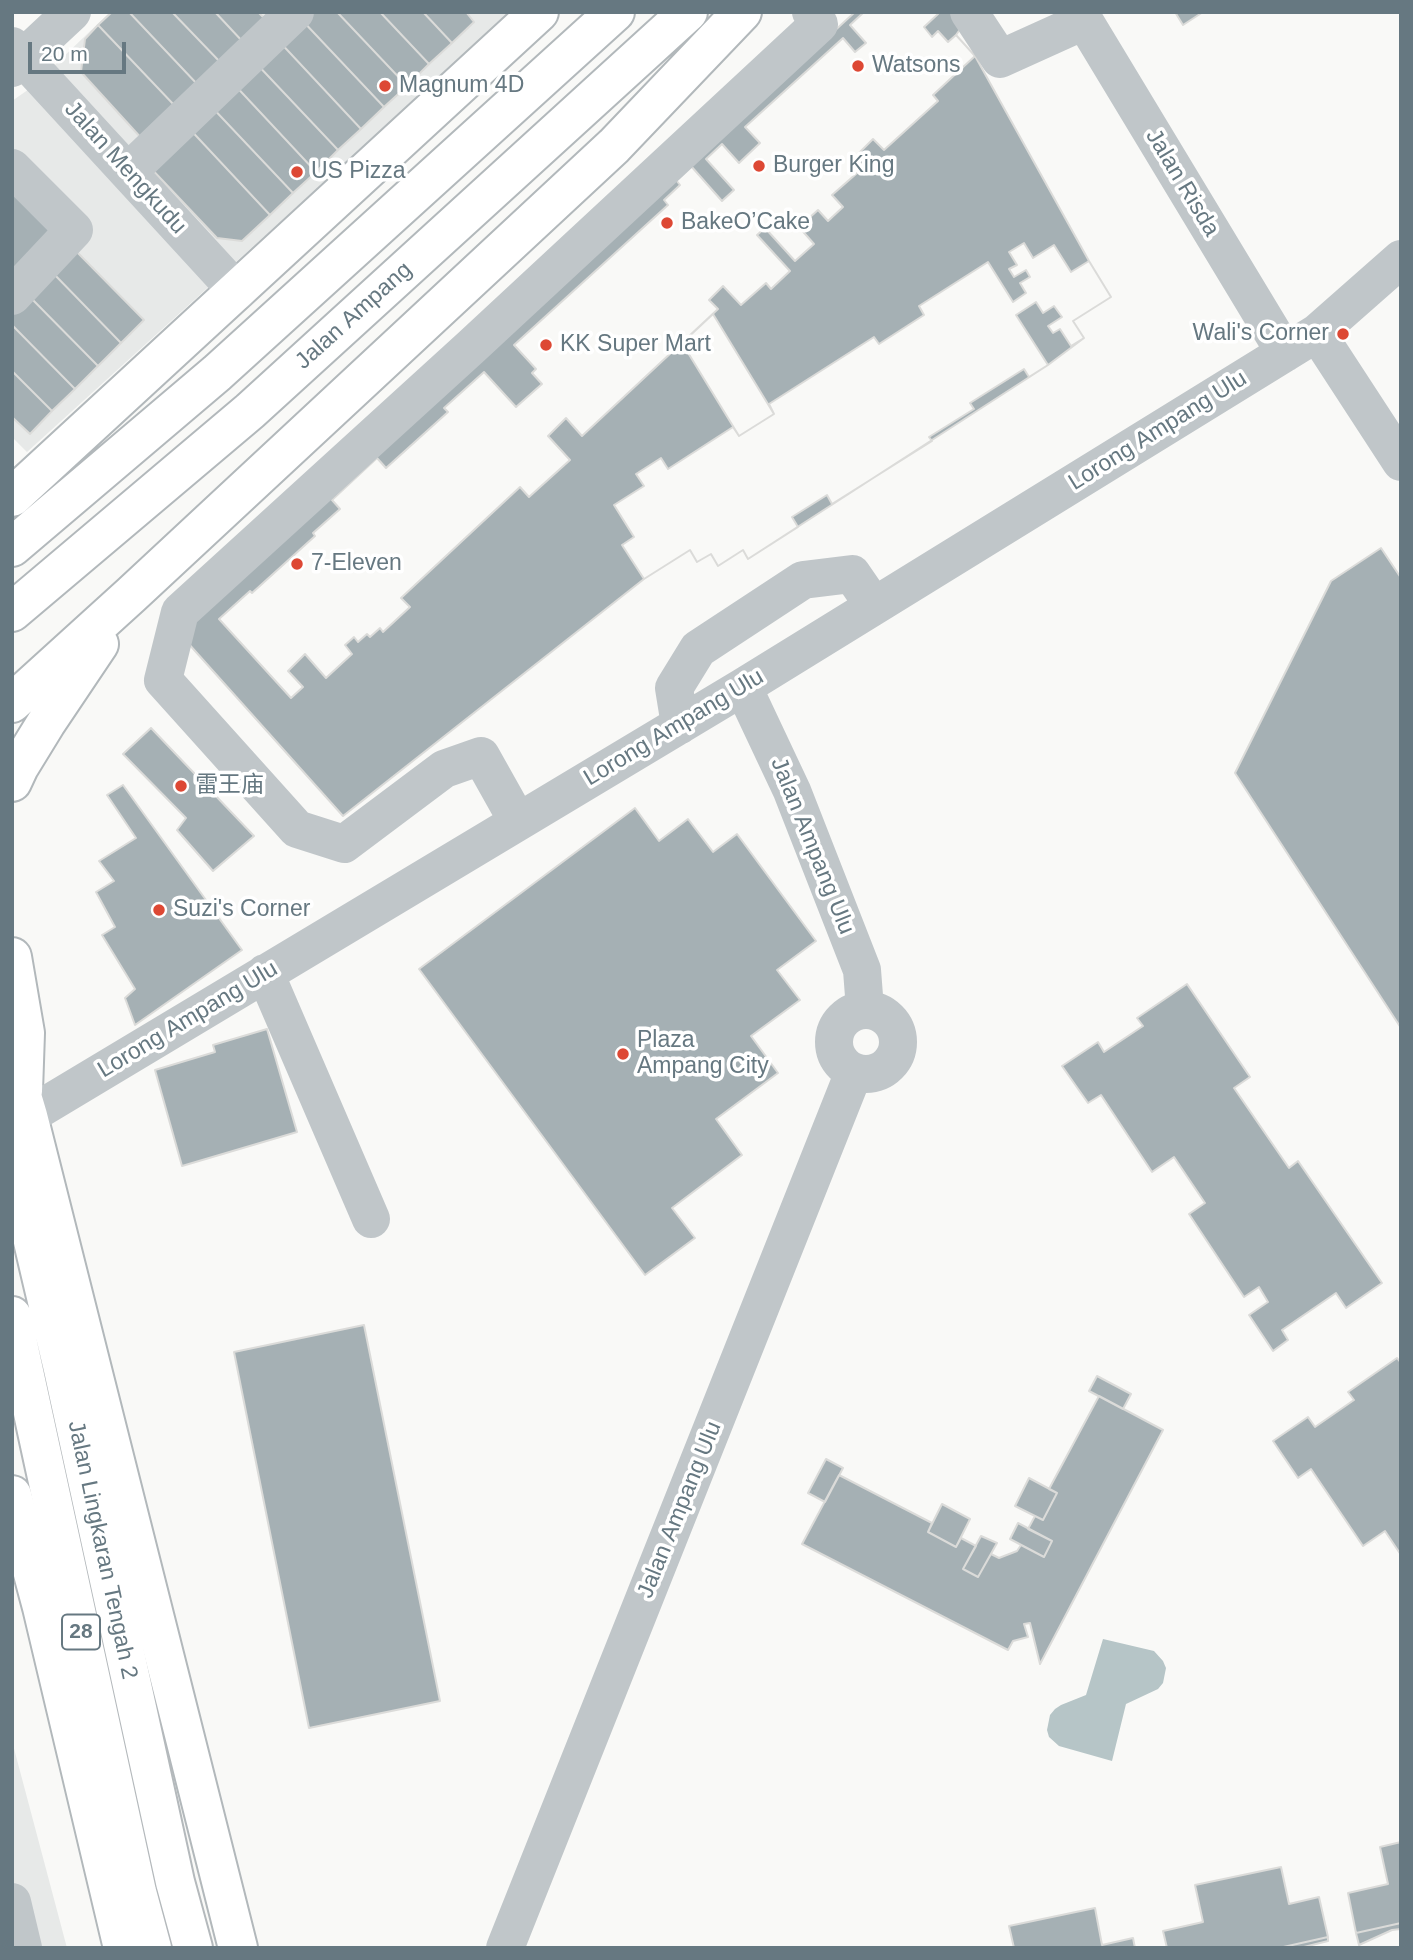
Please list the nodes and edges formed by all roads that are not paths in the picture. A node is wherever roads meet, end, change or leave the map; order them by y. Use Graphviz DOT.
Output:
graph roads {
  1 [pos="72,12"];
  2 [pos="295,12"];
  3 [pos="539,12"];
  4 [pos="615,12"];
  5 [pos="688,12"];
  6 [pos="742,12"];
  7 [pos="969,12"];
  8 [pos="821,16"];
  9 [pos="1082,16"];
  10 [pos="16,57"];
  11 [pos="12,168"];
  12 [pos="128,172"];
  13 [pos="1401,259"];
  14 [pos="237,291"];
  15 [pos="12,296"];
  16 [pos="1317,333"];
  17 [pos="1284,353"];
  18 [pos="1401,462"];
  19 [pos="12,497"];
  20 [pos="12,547"];
  21 [pos="131,595"];
  22 [pos="874,606"];
  23 [pos="12,612"];
  24 [pos="743,687"];
  25 [pos="12,703"];
  26 [pos="680,725"];
  27 [pos="12,782"];
  28 [pos="518,822"];
  29 [pos="12,957"];
  30 [pos="265,973"];
  31 [pos="21,1092"];
  32 [pos="12,1152"];
  33 [pos="371,1219"];
  34 [pos="12,1316"];
  35 [pos="12,1495"];
  36 [pos="12,1902"];
  37 [pos="23,1948"];
  38 [pos="123,1948"];
  39 [pos="152,1948"];
  40 [pos="193,1948"];
  41 [pos="237,1948"];
  42 [pos="506,1948"];
  1 -- 10 [label="street"];
  2 -- 12 [label="street"];
  3 -- 14 [label="main road"];
  4 -- 20 [label="main road"];
  5 -- 23 [label="main road, Jalan Ampang"];
  6 -- 21 [label="main road"];
  7 -- 9 [label="street"];
  8 -- 28 [label="street"];
  9 -- 17 [label="street, Jalan Risda"];
  10 -- 12 [label="street, Jalan Mengkudu"];
  11 -- 15 [label="street"];
  12 -- 14 [label="street, Jalan Mengkudu"];
  13 -- 16 [label="street"];
  14 -- 19 [label="main road"];
  16 -- 17 [label="street, Lorong Ampang Ulu"];
  16 -- 18 [label="street"];
  17 -- 22 [label="street, Lorong Ampang Ulu"];
  21 -- 25 [label="main road"];
  21 -- 27 [label="main road"];
  22 -- 24 [label="street, Lorong Ampang Ulu"];
  22 -- 26 [label="street"];
  24 -- 26 [label="street, Lorong Ampang Ulu"];
  24 -- 42 [label="street, Jalan Ampang Ulu"];
  26 -- 28 [label="street, Lorong Ampang Ulu"];
  28 -- 30 [label="street, Lorong Ampang Ulu"];
  29 -- 31 [label="main road"];
  30 -- 31 [label="street, Lorong Ampang Ulu"];
  30 -- 33 [label="street"];
  31 -- 41 [label="main road"];
  32 -- 40 [label="main road, Jalan Lingkaran Tengah 2 / 28"];
  34 -- 39 [label="main road, Jalan Lingkaran Tengah 2 / 28"];
  35 -- 38 [label="main road"];
  36 -- 37 [label="street"];
}
